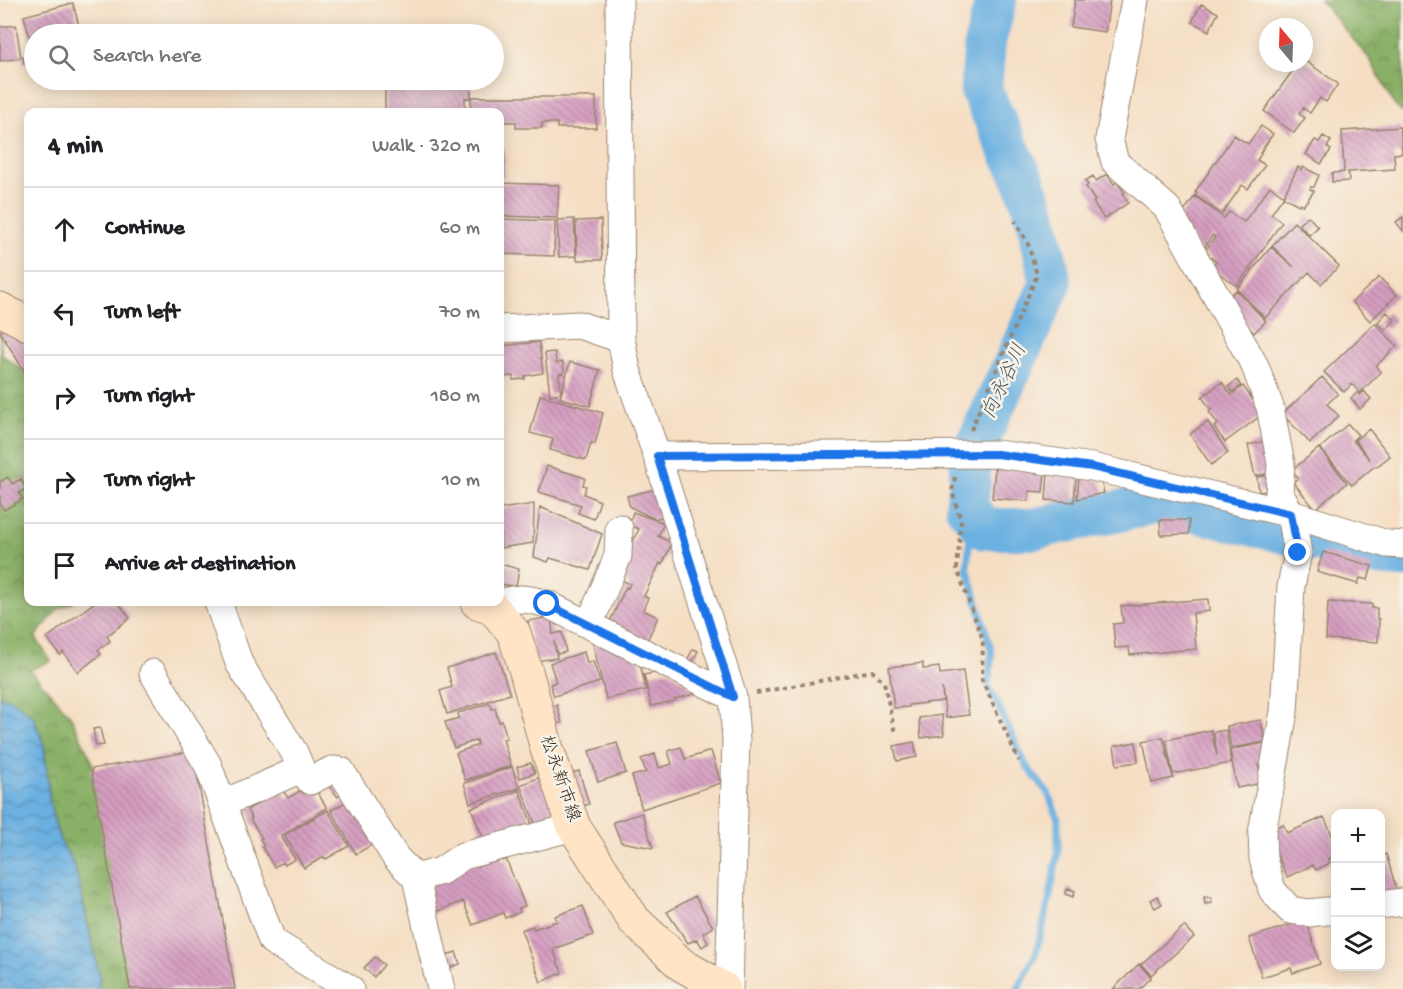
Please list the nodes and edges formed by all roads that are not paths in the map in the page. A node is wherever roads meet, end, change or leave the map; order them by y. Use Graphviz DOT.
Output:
graph roads {
  1 [pos="619,0"];
  2 [pos="1135,0"];
  3 [pos="504,330"];
  4 [pos="621,339"];
  5 [pos="657,456"];
  6 [pos="1291,514"];
  7 [pos="619,528"];
  8 [pos="1403,545"];
  9 [pos="504,601"];
  10 [pos="219,606"];
  11 [pos="487,606"];
  12 [pos="589,625"];
  13 [pos="153,673"];
  14 [pos="733,697"];
  15 [pos="302,769"];
  16 [pos="222,804"];
  17 [pos="574,828"];
  18 [pos="416,878"];
  19 [pos="1403,902"];
  20 [pos="1385,904"];
  21 [pos="1331,910"];
  22 [pos="350,989"];
  23 [pos="441,989"];
  24 [pos="724,989"];
  25 [pos="729,989"];
  1 -- 4 [label="street"];
  2 -- 6 [label="street"];
  3 -- 4 [label="street"];
  4 -- 5 [label="street"];
  5 -- 6 [label="street"];
  5 -- 14 [label="street"];
  6 -- 8 [label="street"];
  6 -- 21 [label="street"];
  7 -- 12 [label="street"];
  9 -- 12 [label="street"];
  10 -- 15 [label="street"];
  11 -- 17 [label="main road, 松永新市線"];
  12 -- 14 [label="street"];
  13 -- 16 [label="street"];
  14 -- 25 [label="street"];
  15 -- 16 [label="street"];
  15 -- 18 [label="street"];
  16 -- 22 [label="street"];
  17 -- 18 [label="street"];
  17 -- 24 [label="main road, 松永新市線"];
  18 -- 23 [label="street"];
  19 -- 20 [label="street"];
}
